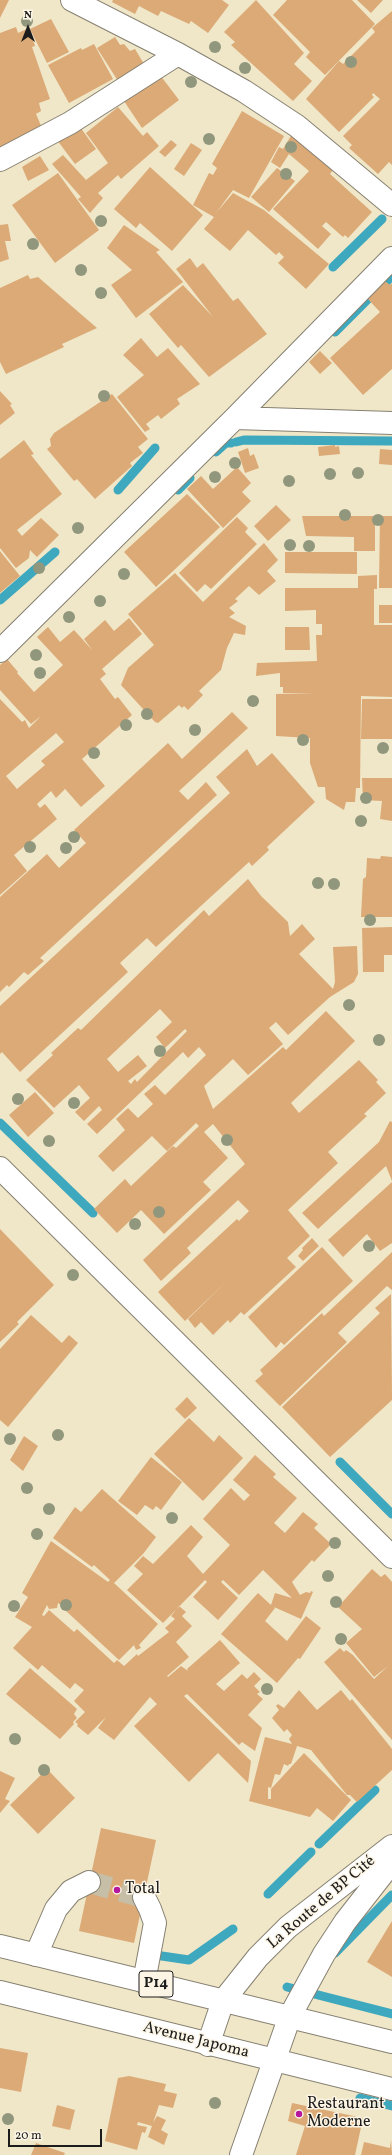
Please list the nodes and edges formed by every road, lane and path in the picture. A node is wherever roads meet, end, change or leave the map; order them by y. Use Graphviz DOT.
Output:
graph roads {
  1 [pos="72,0"];
  2 [pos="178,54"];
  3 [pos="0,160"];
  4 [pos="392,205"];
  5 [pos="392,258"];
  6 [pos="235,418"];
  7 [pos="392,424"];
  8 [pos="0,651"];
  9 [pos="0,1168"];
  10 [pos="392,1557"];
  11 [pos="392,1846"];
  12 [pos="392,1862"];
  13 [pos="89,1882"];
  14 [pos="144,1897"];
  15 [pos="0,1946"];
  16 [pos="36,1955"];
  17 [pos="144,1982"];
  18 [pos="0,1992"];
  19 [pos="223,2001"];
  20 [pos="290,2016"];
  21 [pos="392,2042"];
  22 [pos="208,2044"];
  23 [pos="273,2061"];
  24 [pos="392,2089"];
  25 [pos="241,2155"];
  1 -- 2 [label="street"];
  2 -- 3 [label="street"];
  2 -- 4 [label="street"];
  5 -- 6 [label="street"];
  6 -- 7 [label="street"];
  6 -- 8 [label="street"];
  9 -- 10 [label="street"];
  11 -- 19 [label="street, La Route de BP Cité"];
  12 -- 20 [label="street, La Route de BP Cité"];
  13 -- 16 [label="street"];
  14 -- 17 [label="street"];
  15 -- 16 [label="street, P14"];
  16 -- 17 [label="street, P14"];
  17 -- 19 [label="street, P14"];
  18 -- 22 [label="street, Avenue Japoma"];
  19 -- 20 [label="street, P14"];
  19 -- 22 [label="street, La Route de BP Cité"];
  20 -- 21 [label="street, P14"];
  20 -- 23 [label="street, La Route de BP Cité"];
  22 -- 23 [label="street, Avenue Japoma"];
  23 -- 24 [label="street, Avenue Japoma"];
  23 -- 25 [label="street, La Route de BP Cité"];
}
